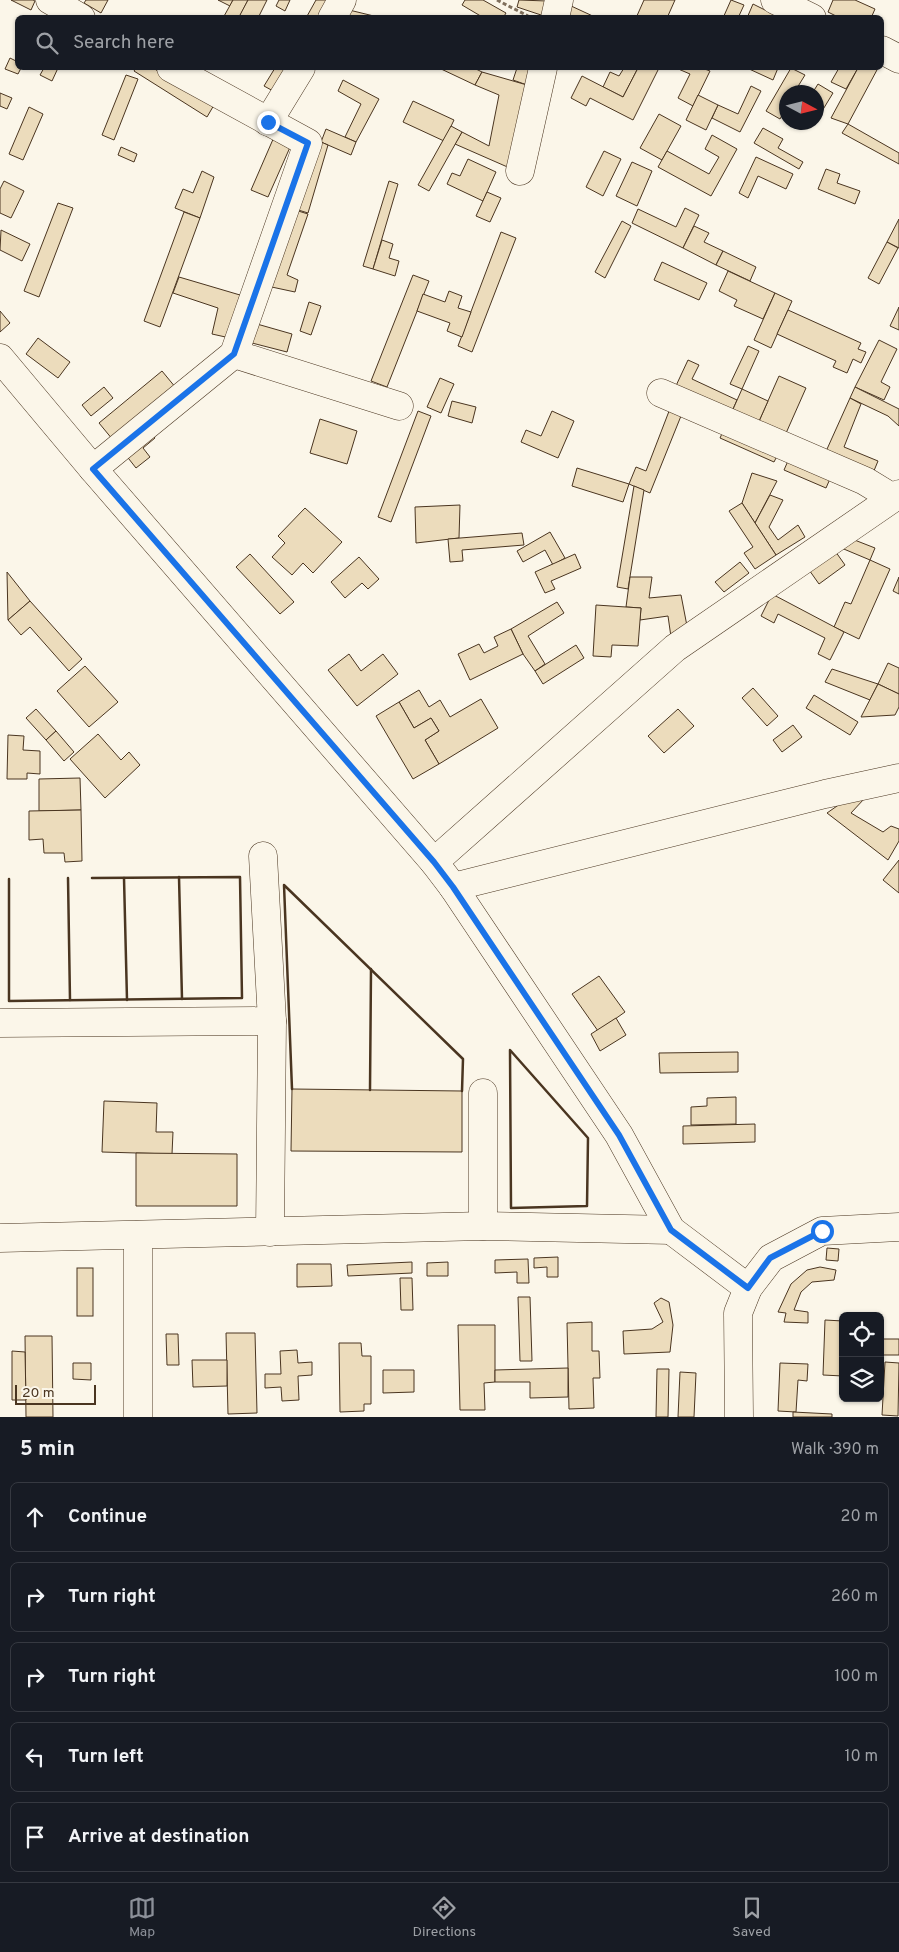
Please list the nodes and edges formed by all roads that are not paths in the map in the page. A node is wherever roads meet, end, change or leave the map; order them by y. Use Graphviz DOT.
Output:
graph roads {
  1 [pos="50,0"];
  2 [pos="342,0"];
  3 [pos="559,0"];
  4 [pos="775,0"];
  5 [pos="76,15"];
  6 [pos="334,15"];
  7 [pos="556,15"];
  8 [pos="806,15"];
  9 [pos="884,51"];
  10 [pos="899,58"];
  11 [pos="175,70"];
  12 [pos="300,70"];
  13 [pos="543,70"];
  14 [pos="268,122"];
  15 [pos="520,171"];
  16 [pos="234,354"];
  17 [pos="0,358"];
  18 [pos="661,393"];
  19 [pos="399,406"];
  20 [pos="93,469"];
  21 [pos="896,496"];
  22 [pos="899,778"];
  23 [pos="263,856"];
  24 [pos="434,862"];
  25 [pos="453,887"];
  26 [pos="272,1021"];
  27 [pos="0,1023"];
  28 [pos="483,1093"];
  29 [pos="483,1226"];
  30 [pos="899,1228"];
  31 [pos="671,1230"];
  32 [pos="270,1232"];
  33 [pos="138,1235"];
  34 [pos="0,1238"];
  35 [pos="748,1288"];
  36 [pos="138,1417"];
  37 [pos="739,1417"];
  1 -- 5 [label="street"];
  2 -- 6 [label="street"];
  3 -- 7 [label="street"];
  4 -- 8 [label="street"];
  9 -- 10 [label="street"];
  11 -- 14 [label="street"];
  12 -- 14 [label="street"];
  13 -- 15 [label="street"];
  14 -- 16 [label="street"];
  16 -- 19 [label="street"];
  16 -- 20 [label="street"];
  17 -- 20 [label="street"];
  18 -- 21 [label="street"];
  20 -- 24 [label="street"];
  21 -- 24 [label="street"];
  22 -- 25 [label="street"];
  23 -- 26 [label="street"];
  24 -- 25 [label="street"];
  25 -- 31 [label="street"];
  26 -- 27 [label="street"];
  26 -- 32 [label="street"];
  28 -- 29 [label="street"];
  29 -- 31 [label="street"];
  29 -- 32 [label="street"];
  30 -- 35 [label="street"];
  31 -- 35 [label="street"];
  32 -- 33 [label="street"];
  33 -- 34 [label="street"];
  33 -- 36 [label="street"];
  35 -- 37 [label="street"];
}
